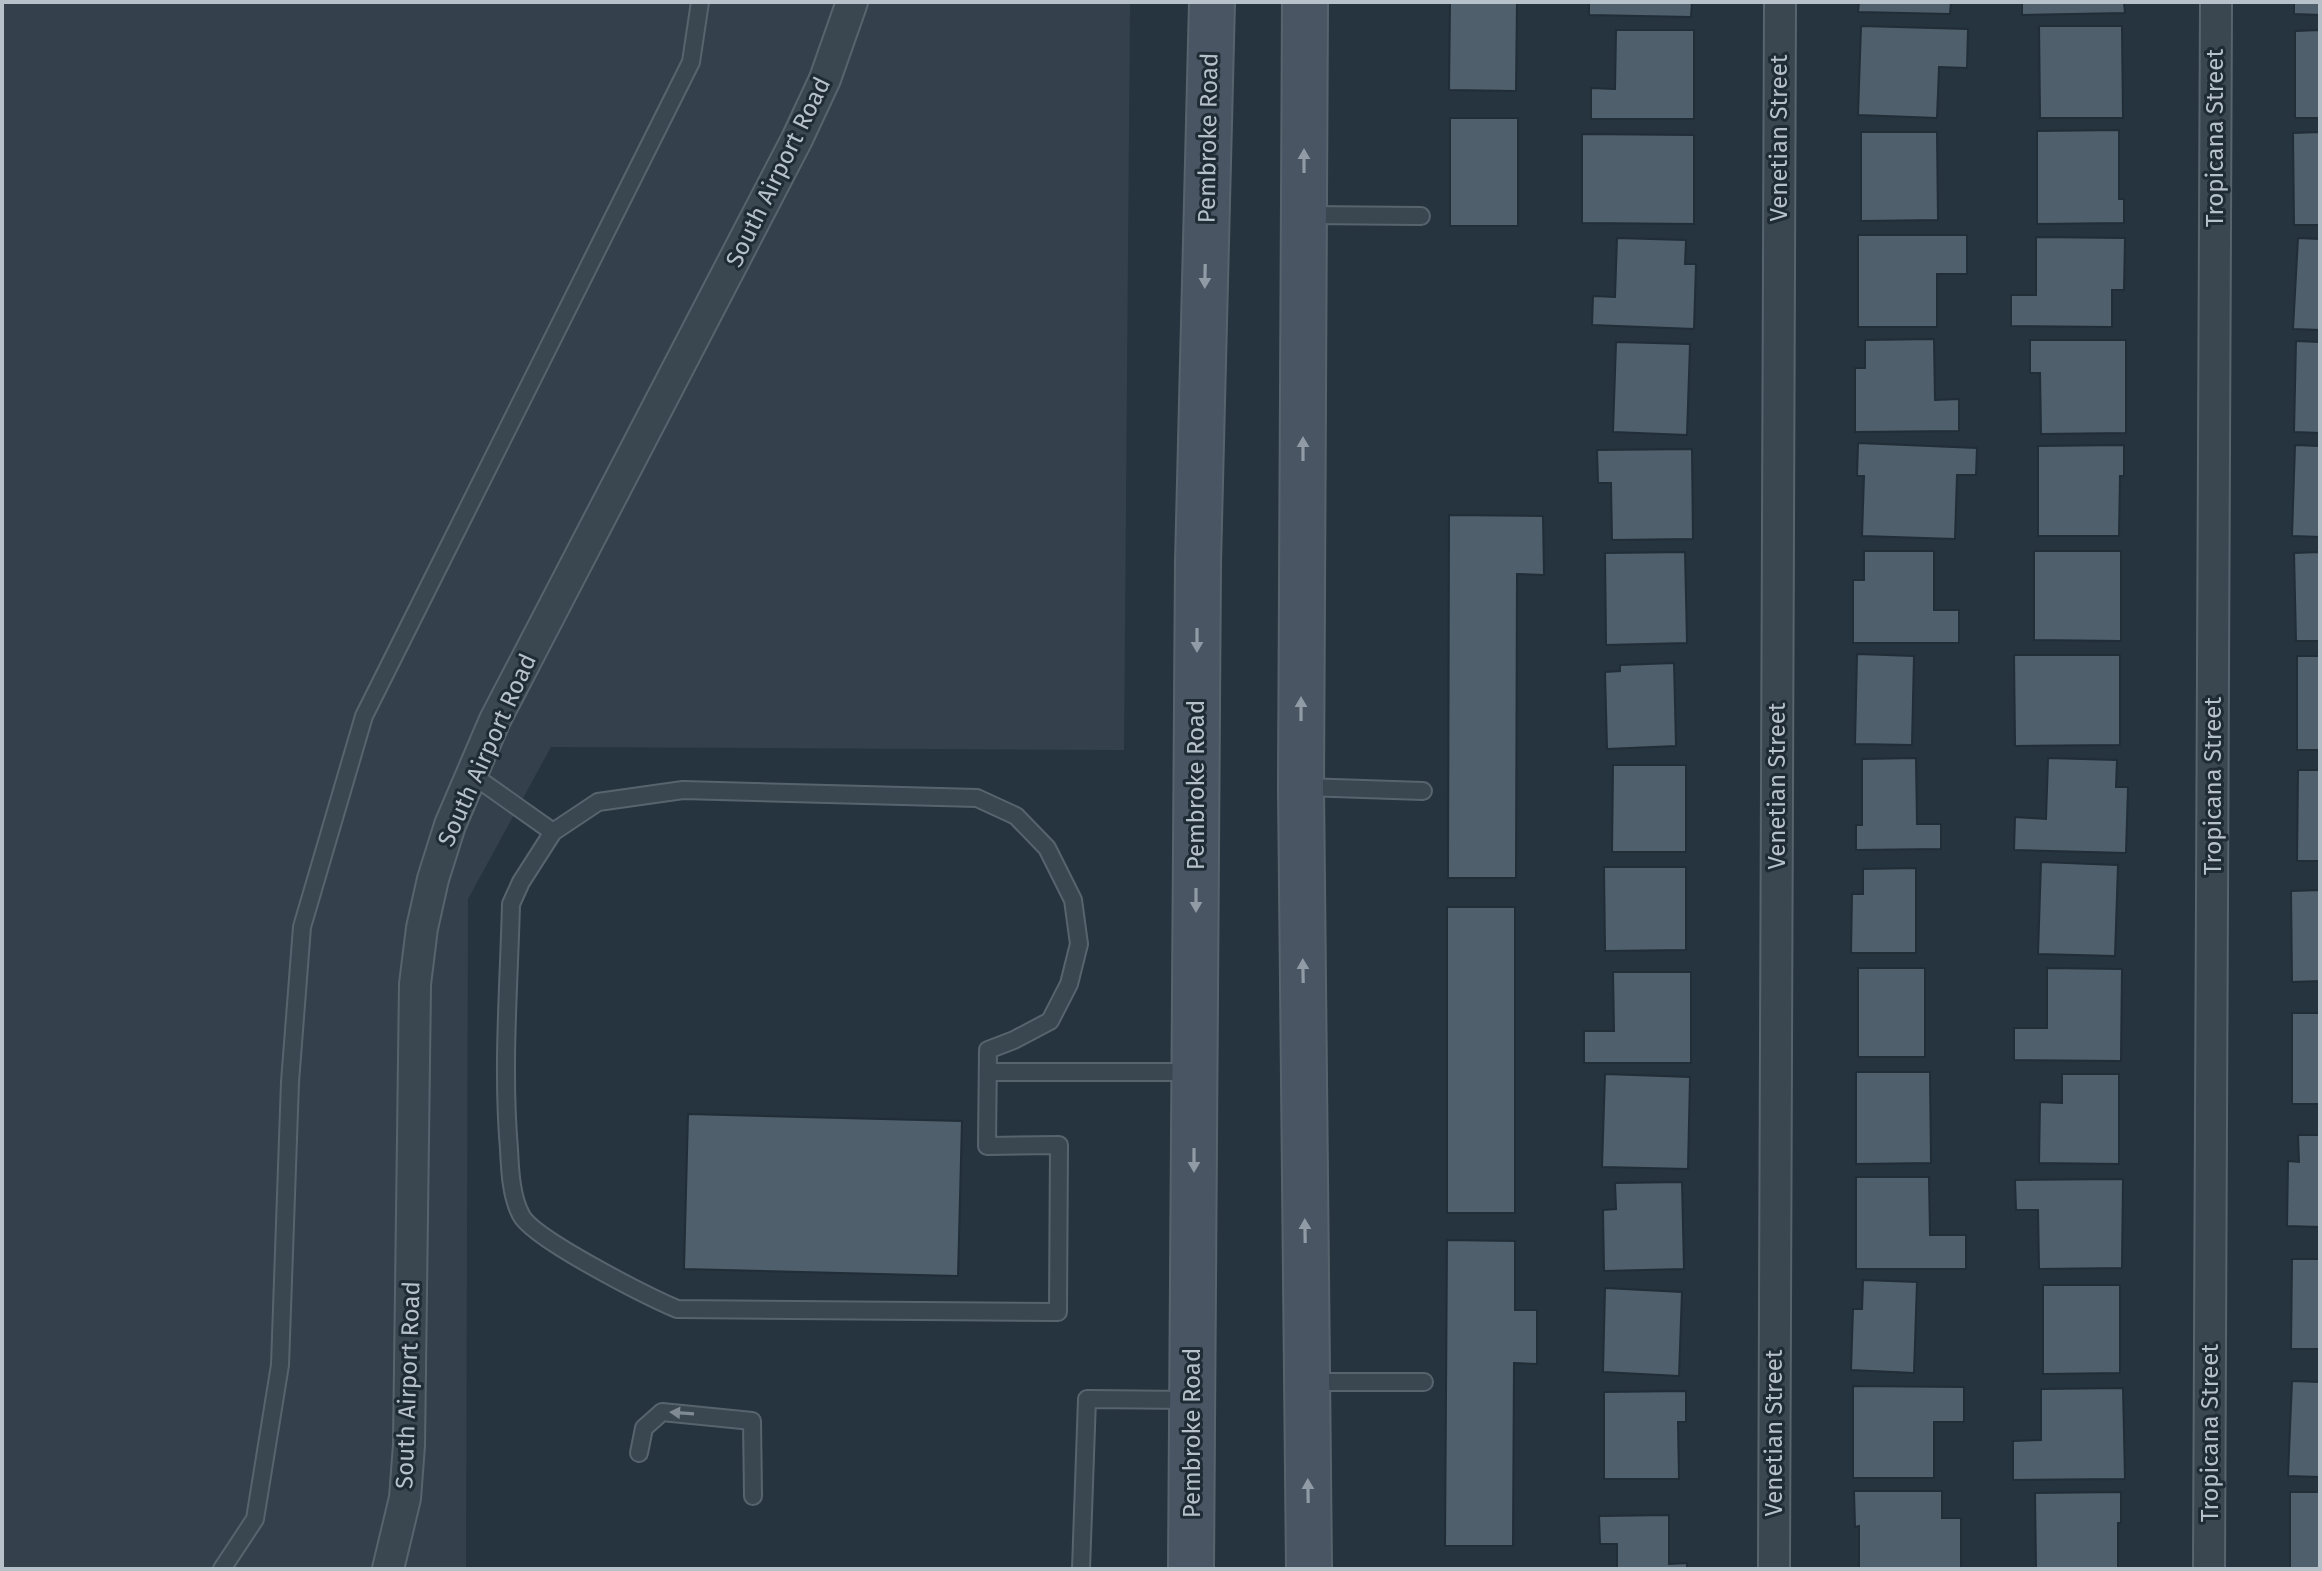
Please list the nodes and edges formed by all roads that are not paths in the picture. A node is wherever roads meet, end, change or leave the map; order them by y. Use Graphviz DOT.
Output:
graph roads {
  1 [pos="700,2"];
  2 [pos="852,2"];
  3 [pos="1212,2"];
  4 [pos="1305,2"];
  5 [pos="1780,2"];
  6 [pos="2216,2"];
  7 [pos="1304,215"];
  8 [pos="1421,216"];
  9 [pos="471,774"];
  10 [pos="1301,787"];
  11 [pos="1423,791"];
  12 [pos="553,832"];
  13 [pos="988,1072"];
  14 [pos="1194,1072"];
  15 [pos="1307,1382"];
  16 [pos="1424,1382"];
  17 [pos="1192,1400"];
  18 [pos="639,1453"];
  19 [pos="753,1496"];
  20 [pos="222,1569"];
  21 [pos="388,1569"];
  22 [pos="1081,1569"];
  23 [pos="1191,1569"];
  24 [pos="1309,1569"];
  25 [pos="1774,1569"];
  26 [pos="2209,1569"];
  1 -- 20 [label="lane"];
  2 -- 9 [label="street, South Airport Road"];
  3 -- 14 [label="main road, Pembroke Road, one-way"];
  7 -- 4 [label="main road, one-way"];
  5 -- 25 [label="street, Venetian Street"];
  6 -- 26 [label="street, Tropicana Street"];
  7 -- 8 [label="lane"];
  10 -- 7 [label="main road, one-way"];
  9 -- 12 [label="lane"];
  9 -- 21 [label="street, South Airport Road"];
  10 -- 11 [label="lane"];
  15 -- 10 [label="main road, one-way"];
  12 -- 13 [label="lane"];
  12 -- 13 [label="lane"];
  13 -- 14 [label="lane"];
  14 -- 17 [label="main road, Pembroke Road, one-way"];
  15 -- 16 [label="lane"];
  24 -- 15 [label="main road, one-way"];
  17 -- 22 [label="lane"];
  17 -- 23 [label="main road, Pembroke Road"];
  19 -- 18 [label="lane, one-way"];
}
